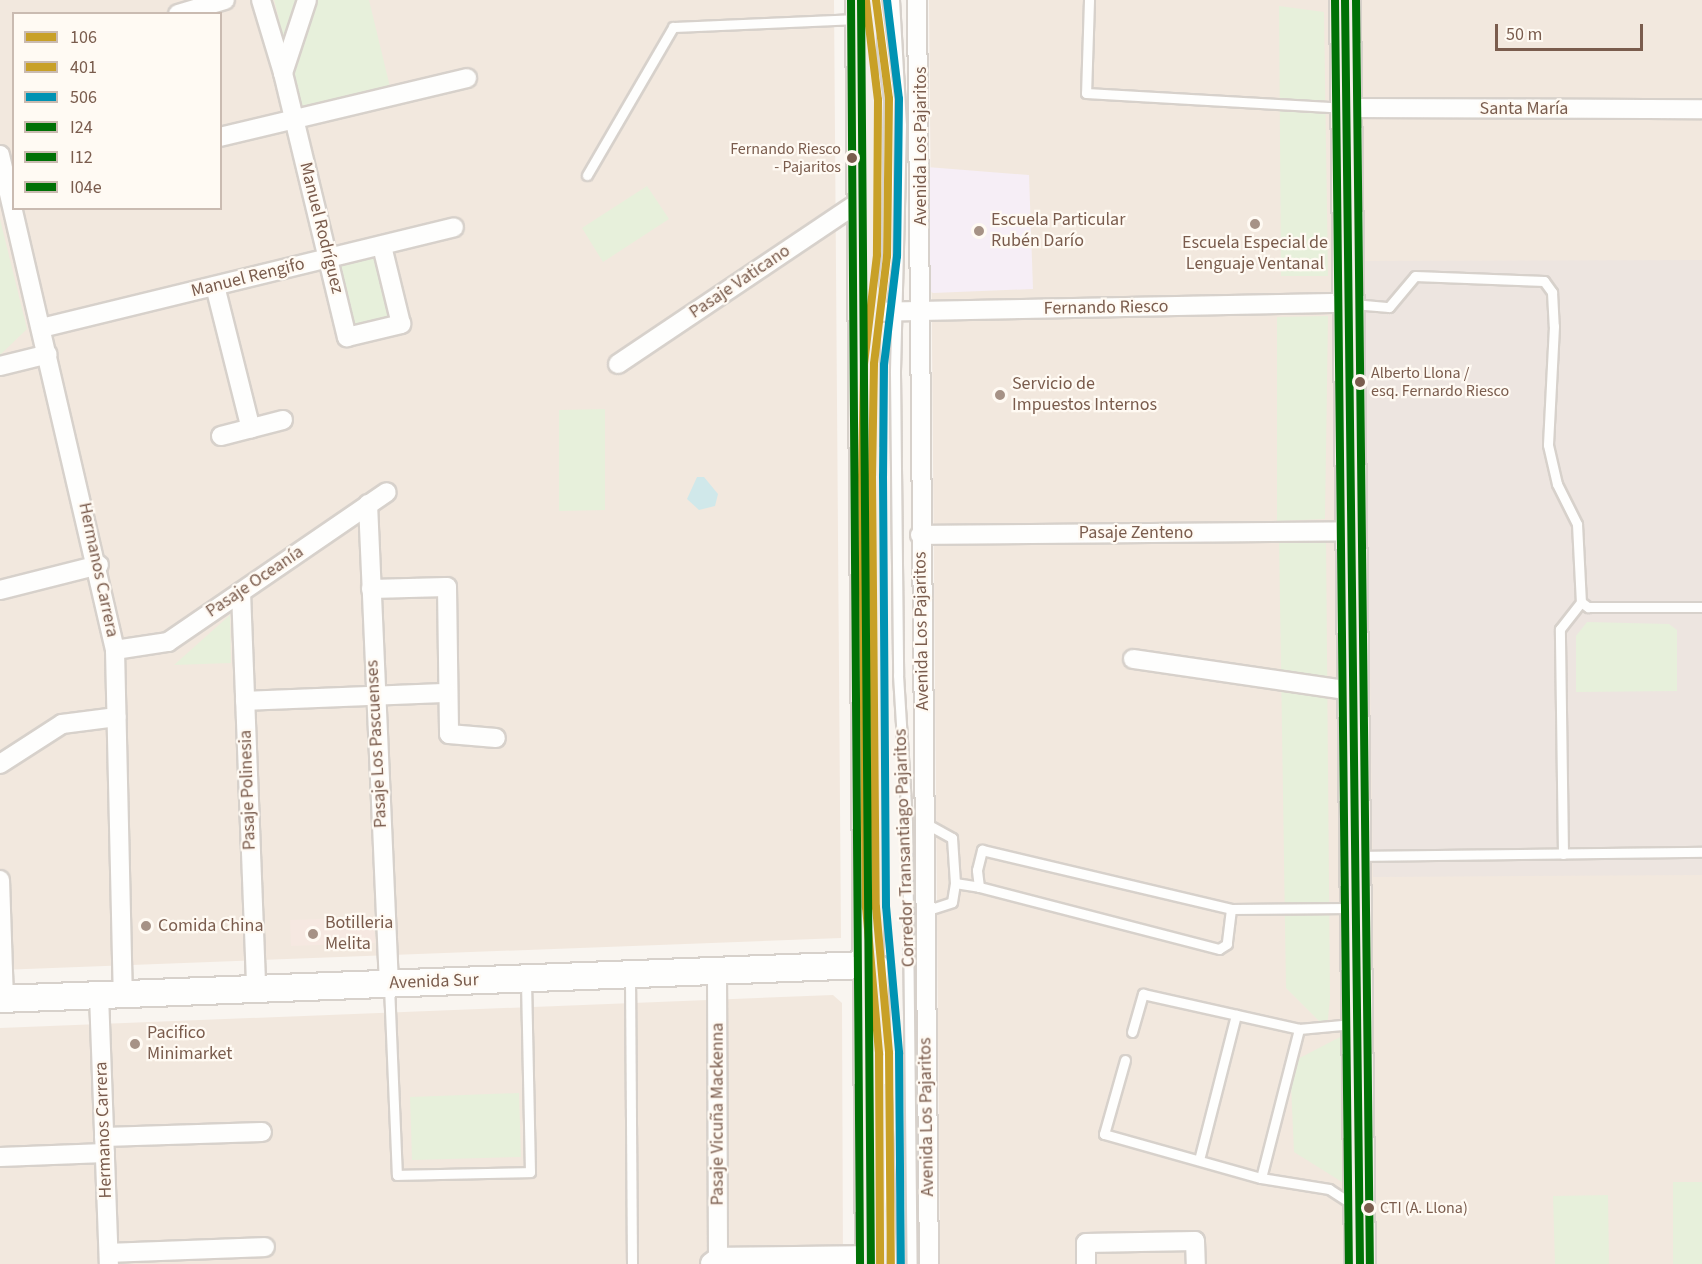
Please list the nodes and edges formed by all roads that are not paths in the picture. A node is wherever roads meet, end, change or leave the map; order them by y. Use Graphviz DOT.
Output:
graph roads {
  1 [pos="225,0"];
  2 [pos="261,0"];
  3 [pos="307,0"];
  4 [pos="894,0"];
  5 [pos="917,0"];
  6 [pos="1089,0"];
  7 [pos="1345,0"];
  8 [pos="866,6"];
  9 [pos="185,12"];
  10 [pos="283,74"];
  11 [pos="467,78"];
  12 [pos="1347,108"];
  13 [pos="1702,109"];
  14 [pos="295,119"];
  15 [pos="222,137"];
  16 [pos="0,155"];
  17 [pos="587,175"];
  18 [pos="862,200"];
  19 [pos="12,206"];
  20 [pos="13,210"];
  21 [pos="454,227"];
  22 [pos="382,246"];
  23 [pos="327,258"];
  24 [pos="215,286"];
  25 [pos="1349,303"];
  26 [pos="880,312"];
  27 [pos="924,312"];
  28 [pos="41,328"];
  29 [pos="48,354"];
  30 [pos="618,364"];
  31 [pos="0,366"];
  32 [pos="283,420"];
  33 [pos="251,429"];
  34 [pos="221,436"];
  35 [pos="387,492"];
  36 [pos="369,504"];
  37 [pos="1352,531"];
  38 [pos="920,535"];
  39 [pos="99,565"];
  40 [pos="371,589"];
  41 [pos="0,590"];
  42 [pos="241,592"];
  43 [pos="1581,602"];
  44 [pos="1702,607"];
  45 [pos="115,650"];
  46 [pos="1133,659"];
  47 [pos="1353,691"];
  48 [pos="447,693"];
  49 [pos="375,696"];
  50 [pos="244,701"];
  51 [pos="117,717"];
  52 [pos="496,738"];
  53 [pos="0,765"];
  54 [pos="925,824"];
  55 [pos="1702,852"];
  56 [pos="1563,854"];
  57 [pos="1355,856"];
  58 [pos="0,880"];
  59 [pos="955,883"];
  60 [pos="979,887"];
  61 [pos="1356,907"];
  62 [pos="1231,909"];
  63 [pos="925,911"];
  64 [pos="867,964"];
  65 [pos="717,971"];
  66 [pos="630,974"];
  67 [pos="526,978"];
  68 [pos="389,984"];
  69 [pos="256,989"];
  70 [pos="111,995"];
  71 [pos="2,999"];
  72 [pos="1236,1015"];
  73 [pos="1357,1023"];
  74 [pos="1299,1029"];
  75 [pos="1132,1032"];
  76 [pos="1125,1060"];
  77 [pos="262,1132"];
  78 [pos="104,1145"];
  79 [pos="0,1157"];
  80 [pos="1199,1160"];
  81 [pos="1261,1178"];
  82 [pos="1359,1209"];
  83 [pos="265,1247"];
  84 [pos="236,1256"];
  85 [pos="109,1258"];
  86 [pos="713,1260"];
  87 [pos="878,1261"];
  88 [pos="632,1264"];
  89 [pos="912,1264"];
  90 [pos="929,1264"];
  91 [pos="1086,1264"];
  92 [pos="1196,1264"];
  93 [pos="1360,1264"];
  1 -- 9 [label="street"];
  2 -- 10 [label="street, Manuel Rodríguez"];
  3 -- 10 [label="street"];
  4 -- 26 [label="lane, Corredor Transantiago Pajaritos"];
  5 -- 27 [label="street, Avenida Los Pajaritos"];
  6 -- 12 [label="lane"];
  7 -- 12 [label="main road"];
  8 -- 17 [label="lane"];
  8 -- 18 [label="main road"];
  8 -- 26 [label="lane, Corredor Transantiago Pajaritos"];
  10 -- 14 [label="street, Manuel Rodríguez"];
  11 -- 14 [label="street"];
  12 -- 13 [label="street, Santa María"];
  12 -- 25 [label="main road"];
  14 -- 15 [label="street"];
  14 -- 23 [label="street, Manuel Rodríguez"];
  16 -- 19 [label="street, Hermanos Carrera"];
  18 -- 26 [label="main road"];
  18 -- 30 [label="street, Pasaje Vaticano"];
  20 -- 28 [label="street, Hermanos Carrera"];
  21 -- 22 [label="street, Manuel Rengifo"];
  22 -- 23 [label="street, Manuel Rengifo"];
  22 -- 23 [label="street, Manuel Rodríguez"];
  23 -- 24 [label="street, Manuel Rengifo"];
  24 -- 28 [label="street, Manuel Rengifo"];
  24 -- 33 [label="street"];
  25 -- 27 [label="street, Fernando Riesco"];
  25 -- 37 [label="main road"];
  25 -- 43 [label="lane"];
  26 -- 27 [label="street, Fernando Riesco"];
  26 -- 64 [label="main road"];
  26 -- 87 [label="lane, Corredor Transantiago Pajaritos"];
  26 -- 89 [label="lane, Corredor Transantiago Pajaritos"];
  27 -- 38 [label="street, Avenida Los Pajaritos"];
  28 -- 29 [label="street, Hermanos Carrera"];
  29 -- 31 [label="street"];
  29 -- 39 [label="street, Hermanos Carrera"];
  32 -- 33 [label="street"];
  33 -- 34 [label="street"];
  35 -- 36 [label="street, Pasaje Oceanía"];
  36 -- 40 [label="street, Pasaje Los Pascuenses"];
  36 -- 42 [label="street, Pasaje Oceanía"];
  37 -- 38 [label="street, Pasaje Zenteno"];
  37 -- 47 [label="main road"];
  38 -- 54 [label="street, Avenida Los Pajaritos"];
  39 -- 41 [label="street"];
  39 -- 45 [label="street, Hermanos Carrera"];
  40 -- 48 [label="street"];
  40 -- 49 [label="street, Pasaje Los Pascuenses"];
  42 -- 45 [label="street, Pasaje Oceanía"];
  42 -- 50 [label="street, Pasaje Polinesia"];
  43 -- 44 [label="lane"];
  43 -- 56 [label="lane"];
  45 -- 51 [label="street, Hermanos Carrera"];
  46 -- 47 [label="street"];
  47 -- 57 [label="main road"];
  48 -- 49 [label="street"];
  48 -- 52 [label="street"];
  49 -- 50 [label="street"];
  49 -- 68 [label="street, Pasaje Los Pascuenses"];
  50 -- 69 [label="street, Pasaje Polinesia"];
  51 -- 53 [label="street"];
  51 -- 70 [label="street, Hermanos Carrera"];
  54 -- 59 [label="lane"];
  54 -- 63 [label="street, Avenida Los Pajaritos"];
  55 -- 56 [label="lane"];
  56 -- 57 [label="lane"];
  57 -- 61 [label="main road"];
  58 -- 71 [label="street"];
  59 -- 60 [label="lane"];
  59 -- 63 [label="lane"];
  60 -- 62 [label="lane"];
  60 -- 62 [label="lane"];
  61 -- 62 [label="lane"];
  61 -- 73 [label="main road"];
  63 -- 90 [label="street, Avenida Los Pajaritos"];
  64 -- 65 [label="street, Avenida Sur"];
  64 -- 87 [label="main road"];
  65 -- 66 [label="street, Avenida Sur"];
  65 -- 86 [label="street, Pasaje Vicuña Mackenna"];
  66 -- 67 [label="street, Avenida Sur"];
  66 -- 88 [label="lane"];
  67 -- 68 [label="street, Avenida Sur"];
  67 -- 68 [label="lane"];
  68 -- 69 [label="street, Avenida Sur"];
  69 -- 70 [label="street, Avenida Sur"];
  70 -- 71 [label="street, Avenida Sur"];
  70 -- 78 [label="street, Hermanos Carrera"];
  72 -- 74 [label="lane"];
  72 -- 75 [label="lane"];
  72 -- 80 [label="lane"];
  73 -- 74 [label="lane"];
  73 -- 82 [label="main road"];
  74 -- 81 [label="lane"];
  76 -- 80 [label="lane"];
  77 -- 78 [label="street"];
  78 -- 79 [label="street"];
  78 -- 85 [label="street, Hermanos Carrera"];
  80 -- 81 [label="lane"];
  81 -- 82 [label="lane"];
  82 -- 93 [label="main road"];
  83 -- 84 [label="street"];
  84 -- 85 [label="street"];
  86 -- 87 [label="street, Pasaje Vicuña Mackenna"];
  91 -- 92 [label="street"];
}
